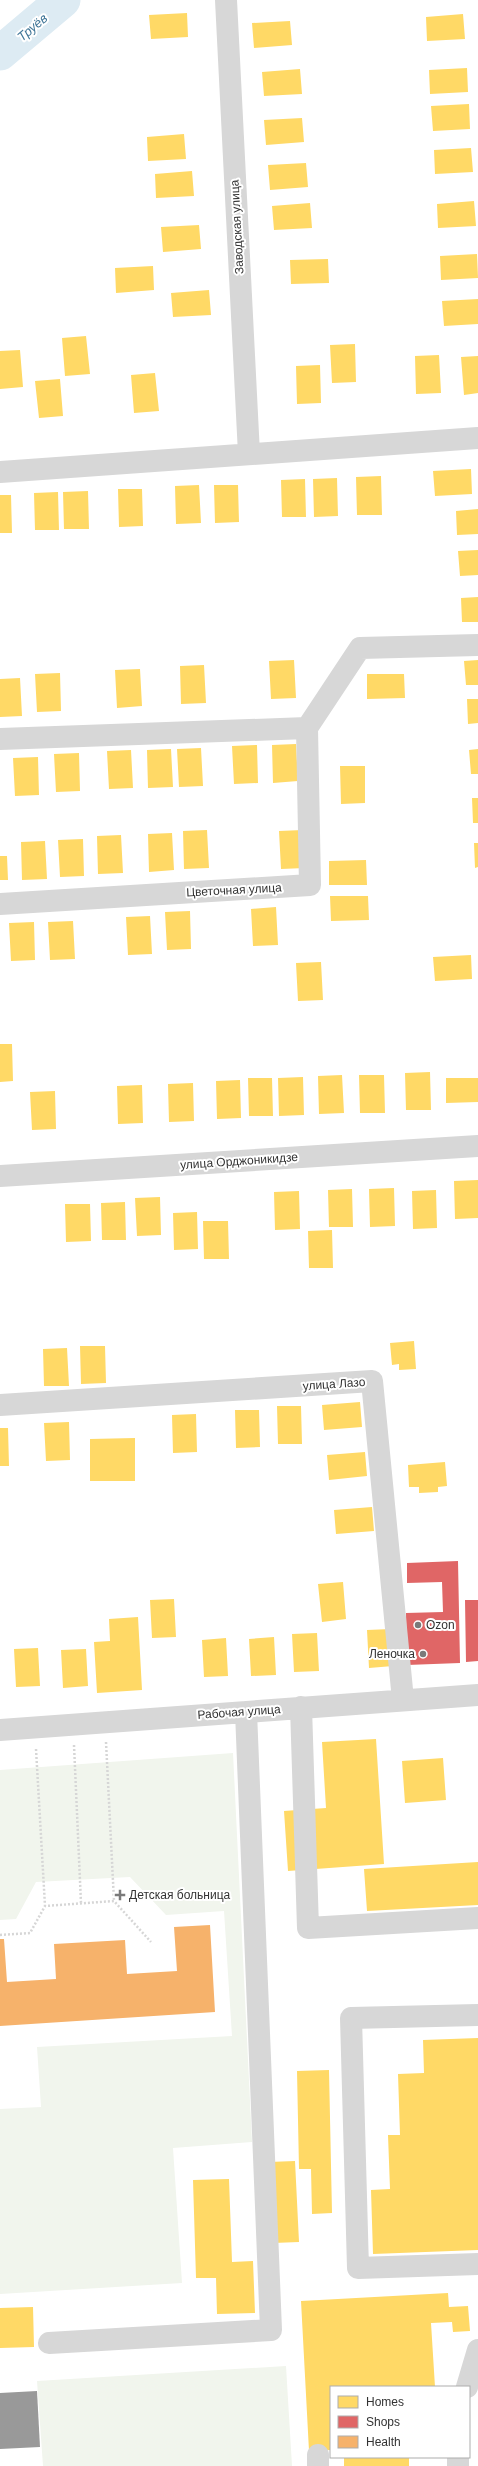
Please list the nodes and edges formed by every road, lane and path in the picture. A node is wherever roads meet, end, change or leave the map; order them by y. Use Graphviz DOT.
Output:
graph roads {
  1 [pos="226,0"];
  2 [pos="478,438"];
  3 [pos="249,454"];
  4 [pos="0,472"];
  5 [pos="478,645"];
  6 [pos="307,728"];
  7 [pos="0,739"];
  8 [pos="0,904"];
  9 [pos="478,1146"];
  10 [pos="0,1176"];
  11 [pos="0,1405"];
  12 [pos="478,1695"];
  13 [pos="403,1700"];
  14 [pos="302,1707"];
  15 [pos="246,1712"];
  16 [pos="106,1722"];
  17 [pos="73,1725"];
  18 [pos="35,1728"];
  19 [pos="0,1730"];
  20 [pos="114,1901"];
  21 [pos="81,1903"];
  22 [pos="45,1906"];
  23 [pos="478,1918"];
  24 [pos="0,1935"];
  25 [pos="151,1942"];
  26 [pos="478,2015"];
  27 [pos="478,2264"];
  28 [pos="49,2343"];
  29 [pos="478,2350"];
  30 [pos="467,2386"];
  1 -- 3 [label="street, Заводская улица"];
  2 -- 3 [label="street"];
  3 -- 4 [label="street"];
  5 -- 6 [label="street"];
  6 -- 7 [label="street"];
  6 -- 8 [label="street, Цветочная улица"];
  9 -- 10 [label="street, улица Орджоникидзе"];
  11 -- 13 [label="street, улица Лазо"];
  12 -- 13 [label="street, Рабочая улица"];
  13 -- 14 [label="street, Рабочая улица"];
  14 -- 15 [label="street, Рабочая улица"];
  14 -- 23 [label="street"];
  15 -- 16 [label="street, Рабочая улица"];
  15 -- 28 [label="street"];
  16 -- 17 [label="street, Рабочая улица"];
  16 -- 20 [label="path"];
  17 -- 18 [label="street, Рабочая улица"];
  17 -- 21 [label="path"];
  18 -- 19 [label="street, Рабочая улица"];
  18 -- 22 [label="path"];
  20 -- 21 [label="path"];
  20 -- 25 [label="path"];
  21 -- 22 [label="path"];
  22 -- 24 [label="path"];
  26 -- 27 [label="street"];
  29 -- 30 [label="street"];
}
